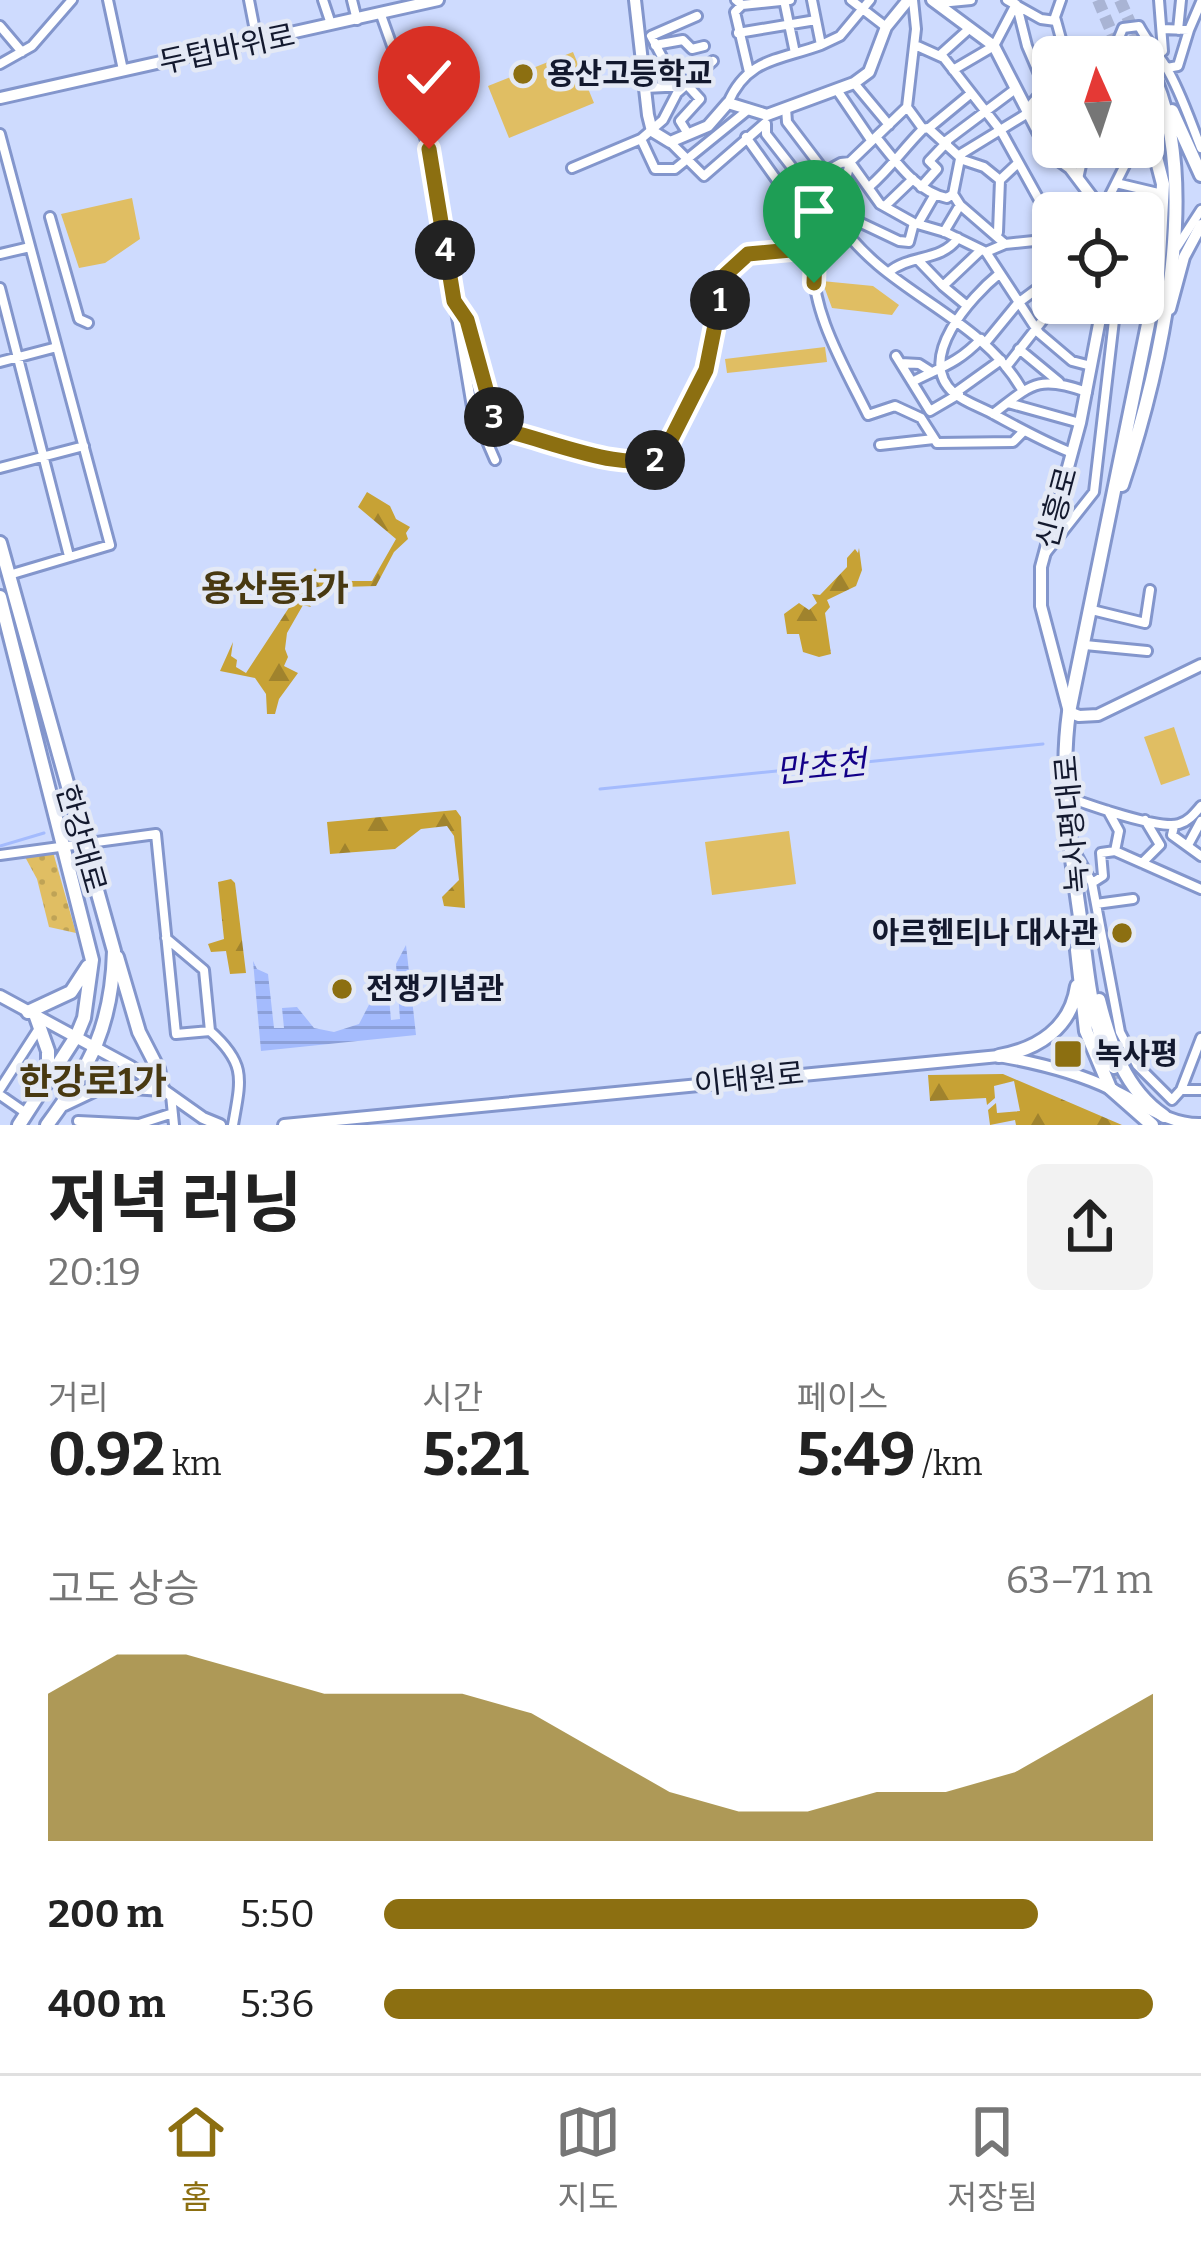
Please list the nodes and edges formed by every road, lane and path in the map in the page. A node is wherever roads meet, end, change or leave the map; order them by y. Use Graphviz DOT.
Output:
graph roads {
  1 [pos="73,0"];
  2 [pos="108,0"];
  3 [pos="249,0"];
  4 [pos="323,0"];
  5 [pos="352,0"];
  6 [pos="378,0"];
  7 [pos="438,0"];
  8 [pos="635,0"];
  9 [pos="786,0"];
  10 [pos="812,0"];
  11 [pos="851,0"];
  12 [pos="870,0"];
  13 [pos="911,0"];
  14 [pos="1061,0"];
  15 [pos="964,1"];
  16 [pos="746,2"];
  17 [pos="935,2"];
  18 [pos="1011,2"];
  19 [pos="1201,2"];
  20 [pos="1160,3"];
  21 [pos="1180,3"];
  22 [pos="862,10"];
  23 [pos="381,14"];
  24 [pos="697,16"];
  25 [pos="358,20"];
  26 [pos="816,20"];
  27 [pos="1056,21"];
  28 [pos="0,26"];
  29 [pos="331,26"];
  30 [pos="787,27"];
  31 [pos="886,27"];
  32 [pos="971,28"];
  33 [pos="1162,29"];
  34 [pos="1178,30"];
  35 [pos="1189,30"];
  36 [pos="738,33"];
  37 [pos="1060,36"];
  38 [pos="1120,36"];
  39 [pos="1144,36"];
  40 [pos="1162,36"];
  41 [pos="258,42"];
  42 [pos="649,42"];
  43 [pos="821,45"];
  44 [pos="915,45"];
  45 [pos="704,46"];
  46 [pos="994,46"];
  47 [pos="1032,49"];
  48 [pos="22,52"];
  49 [pos="795,52"];
  50 [pos="940,55"];
  51 [pos="713,61"];
  52 [pos="0,64"];
  53 [pos="1164,64"];
  54 [pos="1167,68"];
  55 [pos="952,70"];
  56 [pos="124,72"];
  57 [pos="749,72"];
  58 [pos="854,83"];
  59 [pos="687,86"];
  60 [pos="645,88"];
  61 [pos="837,90"];
  62 [pos="1014,90"];
  63 [pos="969,95"];
  64 [pos="0,98"];
  65 [pos="728,104"];
  66 [pos="1032,104"];
  67 [pos="907,107"];
  68 [pos="786,108"];
  69 [pos="749,109"];
  70 [pos="983,110"];
  71 [pos="1028,113"];
  72 [pos="766,119"];
  73 [pos="889,125"];
  74 [pos="1164,127"];
  75 [pos="926,129"];
  76 [pos="1170,129"];
  77 [pos="652,130"];
  78 [pos="1001,131"];
  79 [pos="0,134"];
  80 [pos="689,136"];
  81 [pos="746,137"];
  82 [pos="874,138"];
  83 [pos="641,139"];
  84 [pos="670,142"];
  85 [pos="946,142"];
  86 [pos="1200,142"];
  87 [pos="961,154"];
  88 [pos="690,159"];
  89 [pos="850,162"];
  90 [pos="897,163"];
  91 [pos="1017,164"];
  92 [pos="572,168"];
  93 [pos="1073,168"];
  94 [pos="1076,168"];
  95 [pos="1122,168"];
  96 [pos="1155,168"];
  97 [pos="4,169"];
  98 [pos="825,172"];
  99 [pos="1074,173"];
  100 [pos="1201,175"];
  101 [pos="1000,180"];
  102 [pos="917,183"];
  103 [pos="1116,183"];
  104 [pos="806,184"];
  105 [pos="869,187"];
  106 [pos="1036,192"];
  107 [pos="1088,192"];
  108 [pos="1112,192"];
  109 [pos="1150,192"];
  110 [pos="953,194"];
  111 [pos="934,196"];
  112 [pos="842,198"];
  113 [pos="960,205"];
  114 [pos="885,206"];
  115 [pos="1201,210"];
  116 [pos="838,216"];
  117 [pos="50,218"];
  118 [pos="916,222"];
  119 [pos="826,224"];
  120 [pos="1201,225"];
  121 [pos="944,232"];
  122 [pos="799,233"];
  123 [pos="998,233"];
  124 [pos="958,238"];
  125 [pos="1032,241"];
  126 [pos="1005,244"];
  127 [pos="30,247"];
  128 [pos="984,251"];
  129 [pos="0,254"];
  130 [pos="918,260"];
  131 [pos="889,272"];
  132 [pos="999,274"];
  133 [pos="1170,278"];
  134 [pos="943,286"];
  135 [pos="0,288"];
  136 [pos="1032,294"];
  137 [pos="454,301"];
  138 [pos="1018,303"];
  139 [pos="966,305"];
  140 [pos="1032,319"];
  141 [pos="955,322"];
  142 [pos="88,323"];
  143 [pos="1035,324"];
  144 [pos="1036,324"];
  145 [pos="1104,324"];
  146 [pos="1108,324"];
  147 [pos="1158,330"];
  148 [pos="984,340"];
  149 [pos="57,347"];
  150 [pos="1019,349"];
  151 [pos="18,358"];
  152 [pos="0,362"];
  153 [pos="1003,363"];
  154 [pos="1091,366"];
  155 [pos="936,371"];
  156 [pos="912,382"];
  157 [pos="1060,382"];
  158 [pos="1021,388"];
  159 [pos="1087,392"];
  160 [pos="956,394"];
  161 [pos="1008,403"];
  162 [pos="930,411"];
  163 [pos="993,414"];
  164 [pos="921,418"];
  165 [pos="1080,423"];
  166 [pos="482,428"];
  167 [pos="497,429"];
  168 [pos="1022,434"];
  169 [pos="1126,436"];
  170 [pos="934,439"];
  171 [pos="880,445"];
  172 [pos="84,446"];
  173 [pos="1072,453"];
  174 [pos="43,457"];
  175 [pos="494,460"];
  176 [pos="0,468"];
  177 [pos="1113,508"];
  178 [pos="0,543"];
  179 [pos="1044,555"];
  180 [pos="69,556"];
  181 [pos="9,575"];
  182 [pos="1150,590"];
  183 [pos="0,597"];
  184 [pos="1092,610"];
  185 [pos="1084,645"];
  186 [pos="1148,651"];
  187 [pos="1201,665"];
  188 [pos="1056,675"];
  189 [pos="1076,677"];
  190 [pos="1069,712"];
  191 [pos="1066,796"];
  192 [pos="1108,811"];
  193 [pos="1200,813"];
  194 [pos="1144,819"];
  195 [pos="1174,826"];
  196 [pos="1070,841"];
  197 [pos="81,842"];
  198 [pos="65,844"];
  199 [pos="1188,845"];
  200 [pos="1115,851"];
  201 [pos="0,855"];
  202 [pos="1201,856"];
  203 [pos="1142,863"];
  204 [pos="1092,883"];
  205 [pos="1201,889"];
  206 [pos="1133,899"];
  207 [pos="1078,901"];
  208 [pos="1096,904"];
  209 [pos="1075,937"];
  210 [pos="166,938"];
  211 [pos="114,951"];
  212 [pos="92,960"];
  213 [pos="0,1002"];
  214 [pos="29,1012"];
  215 [pos="38,1029"];
  216 [pos="210,1031"];
  217 [pos="76,1035"];
  218 [pos="1201,1038"];
  219 [pos="97,1048"];
  220 [pos="999,1056"];
  221 [pos="1118,1066"];
  222 [pos="47,1080"];
  223 [pos="1110,1088"];
  224 [pos="1181,1090"];
  225 [pos="1201,1090"];
  226 [pos="0,1092"];
  227 [pos="166,1092"];
  228 [pos="76,1098"];
  229 [pos="62,1106"];
  230 [pos="170,1114"];
  231 [pos="22,1119"];
  232 [pos="1158,1121"];
  233 [pos="78,1123"];
  234 [pos="120,1124"];
  235 [pos="1201,1124"];
  236 [pos="47,1125"];
  237 [pos="174,1125"];
  238 [pos="220,1125"];
  239 [pos="233,1125"];
  240 [pos="284,1125"];
  1 -- 48 [label="street"];
  2 -- 56 [label="street, 두텁바위로"];
  3 -- 41 [label="street"];
  4 -- 29 [label="street, 두텁바위로"];
  5 -- 25 [label="street"];
  6 -- 23 [label="main road"];
  7 -- 23 [label="main road, 두텁바위로"];
  8 -- 42 [label="main road"];
  9 -- 16 [label="street"];
  9 -- 30 [label="street"];
  10 -- 26 [label="street"];
  11 -- 22 [label="street"];
  12 -- 22 [label="street"];
  13 -- 31 [label="main road"];
  13 -- 44 [label="street"];
  14 -- 27 [label="street"];
  15 -- 17 [label="street"];
  16 -- 36 [label="street"];
  17 -- 32 [label="main road"];
  18 -- 27 [label="street"];
  18 -- 46 [label="street"];
  18 -- 47 [label="street"];
  19 -- 35 [label="street"];
  20 -- 21 [label="street"];
  20 -- 33 [label="street"];
  21 -- 34 [label="street"];
  22 -- 31 [label="street"];
  22 -- 43 [label="street"];
  23 -- 25 [label="main road, 두텁바위로"];
  23 -- 137 [label="street"];
  24 -- 42 [label="street"];
  25 -- 29 [label="main road, 두텁바위로"];
  26 -- 30 [label="street"];
  26 -- 43 [label="street"];
  27 -- 37 [label="street"];
  28 -- 48 [label="street"];
  29 -- 41 [label="main road, 두텁바위로"];
  30 -- 36 [label="street"];
  30 -- 49 [label="street"];
  31 -- 58 [label="main road"];
  32 -- 46 [label="main road"];
  32 -- 50 [label="street"];
  33 -- 34 [label="street"];
  33 -- 40 [label="street"];
  34 -- 35 [label="street"];
  35 -- 54 [label="street"];
  36 -- 57 [label="street"];
  38 -- 39 [label="street"];
  41 -- 56 [label="main road, 두텁바위로"];
  42 -- 45 [label="street"];
  42 -- 59 [label="street"];
  42 -- 60 [label="main road"];
  43 -- 49 [label="street"];
  44 -- 50 [label="street"];
  44 -- 67 [label="street"];
  46 -- 55 [label="street"];
  46 -- 62 [label="main road"];
  48 -- 52 [label="street"];
  49 -- 57 [label="street"];
  50 -- 55 [label="street"];
  51 -- 59 [label="street"];
  53 -- 54 [label="street"];
  54 -- 86 [label="street"];
  55 -- 63 [label="street"];
  56 -- 64 [label="main road, 두텁바위로"];
  57 -- 65 [label="street"];
  58 -- 61 [label="main road"];
  58 -- 73 [label="street"];
  59 -- 60 [label="street"];
  59 -- 77 [label="street"];
  59 -- 80 [label="street"];
  60 -- 77 [label="main road"];
  61 -- 68 [label="main road"];
  61 -- 82 [label="street"];
  62 -- 70 [label="street"];
  62 -- 71 [label="main road"];
  63 -- 70 [label="street"];
  63 -- 75 [label="street"];
  65 -- 69 [label="main road"];
  65 -- 80 [label="main road"];
  66 -- 71 [label="street"];
  67 -- 73 [label="street"];
  67 -- 75 [label="street"];
  68 -- 72 [label="main road"];
  68 -- 98 [label="street"];
  69 -- 72 [label="main road"];
  69 -- 88 [label="street"];
  70 -- 78 [label="street"];
  70 -- 85 [label="street"];
  71 -- 78 [label="street"];
  71 -- 99 [label="main road"];
  72 -- 81 [label="street"];
  72 -- 104 [label="street"];
  73 -- 82 [label="street"];
  74 -- 76 [label="main road"];
  75 -- 85 [label="street"];
  75 -- 90 [label="street"];
  76 -- 100 [label="main road, 녹사평대로"];
  76 -- 133 [label="main road, 녹사평대로"];
  77 -- 83 [label="street"];
  77 -- 84 [label="main road"];
  78 -- 87 [label="street"];
  78 -- 91 [label="street"];
  79 -- 97 [label="street"];
  80 -- 84 [label="main road"];
  81 -- 88 [label="street"];
  81 -- 104 [label="street"];
  82 -- 89 [label="street"];
  82 -- 90 [label="street"];
  83 -- 88 [label="street"];
  83 -- 92 [label="street"];
  84 -- 88 [label="street"];
  85 -- 87 [label="street"];
  85 -- 102 [label="street"];
  87 -- 101 [label="street"];
  87 -- 110 [label="street"];
  89 -- 98 [label="street"];
  89 -- 105 [label="street"];
  89 -- 112 [label="street"];
  90 -- 102 [label="street"];
  90 -- 105 [label="street"];
  91 -- 101 [label="street"];
  91 -- 106 [label="street"];
  93 -- 99 [label="street"];
  94 -- 99 [label="street"];
  95 -- 103 [label="street"];
  96 -- 169 [label="main road, 녹사평대로"];
  97 -- 127 [label="street"];
  98 -- 104 [label="street"];
  98 -- 112 [label="street"];
  99 -- 107 [label="main road"];
  101 -- 123 [label="street"];
  102 -- 111 [label="street"];
  102 -- 114 [label="street"];
  103 -- 108 [label="street"];
  103 -- 109 [label="street"];
  104 -- 119 [label="street"];
  105 -- 114 [label="street"];
  110 -- 111 [label="street"];
  110 -- 113 [label="street"];
  111 -- 118 [label="street"];
  112 -- 116 [label="street"];
  113 -- 121 [label="street"];
  113 -- 123 [label="street"];
  114 -- 118 [label="street"];
  115 -- 133 [label="street"];
  116 -- 118 [label="street"];
  116 -- 119 [label="street"];
  116 -- 131 [label="street"];
  117 -- 142 [label="street"];
  118 -- 121 [label="street"];
  119 -- 122 [label="street"];
  120 -- 147 [label="main road"];
  121 -- 124 [label="street"];
  122 -- 164 [label="street"];
  122 -- 167 [label="street"];
  123 -- 126 [label="street"];
  124 -- 128 [label="street"];
  124 -- 130 [label="street"];
  125 -- 126 [label="street"];
  126 -- 128 [label="street"];
  127 -- 129 [label="street"];
  127 -- 149 [label="street"];
  128 -- 132 [label="street"];
  128 -- 134 [label="street"];
  130 -- 131 [label="street"];
  130 -- 134 [label="street"];
  131 -- 141 [label="street"];
  132 -- 138 [label="street"];
  132 -- 139 [label="street"];
  133 -- 147 [label="main road, 녹사평대로"];
  134 -- 139 [label="street"];
  135 -- 151 [label="street"];
  136 -- 138 [label="street"];
  137 -- 166 [label="street"];
  137 -- 167 [label="street"];
  138 -- 140 [label="street"];
  138 -- 148 [label="street"];
  139 -- 141 [label="street"];
  141 -- 148 [label="street"];
  141 -- 155 [label="street"];
  143 -- 150 [label="street"];
  144 -- 154 [label="street"];
  145 -- 154 [label="main road, 신흥로"];
  146 -- 179 [label="street"];
  147 -- 169 [label="main road"];
  147 -- 177 [label="main road, 녹사평대로"];
  148 -- 153 [label="street"];
  148 -- 155 [label="street"];
  149 -- 151 [label="street"];
  149 -- 172 [label="street"];
  150 -- 153 [label="street"];
  150 -- 157 [label="street"];
  151 -- 152 [label="street"];
  151 -- 174 [label="street"];
  153 -- 158 [label="street"];
  153 -- 160 [label="street"];
  154 -- 159 [label="main road, 신흥로"];
  155 -- 156 [label="street"];
  155 -- 156 [label="street"];
  155 -- 160 [label="street"];
  156 -- 162 [label="street"];
  157 -- 158 [label="street"];
  157 -- 159 [label="street"];
  158 -- 161 [label="street"];
  159 -- 165 [label="main road, 신흥로"];
  160 -- 162 [label="street"];
  160 -- 163 [label="street"];
  161 -- 163 [label="street"];
  161 -- 165 [label="street"];
  162 -- 164 [label="street"];
  163 -- 168 [label="street"];
  164 -- 170 [label="street"];
  165 -- 173 [label="main road, 신흥로"];
  166 -- 167 [label="street"];
  166 -- 175 [label="street"];
  168 -- 170 [label="street"];
  168 -- 173 [label="street"];
  169 -- 177 [label="main road, 녹사평대로"];
  170 -- 171 [label="street"];
  172 -- 174 [label="street"];
  172 -- 180 [label="street"];
  173 -- 179 [label="main road, 신흥로"];
  174 -- 176 [label="street"];
  174 -- 180 [label="street"];
  177 -- 184 [label="main road, 녹사평대로"];
  178 -- 181 [label="main road, 한강대로"];
  179 -- 188 [label="main road, 신흥로"];
  180 -- 181 [label="street"];
  181 -- 197 [label="main road, 한강대로"];
  182 -- 184 [label="street"];
  183 -- 198 [label="main road, 한강대로"];
  184 -- 185 [label="main road, 녹사평대로"];
  185 -- 186 [label="street"];
  185 -- 189 [label="main road, 녹사평대로"];
  187 -- 190 [label="main road"];
  188 -- 189 [label="street"];
  188 -- 190 [label="main road, 신흥로"];
  189 -- 190 [label="main road, 녹사평대로"];
  190 -- 191 [label="main road, 녹사평대로"];
  191 -- 192 [label="street"];
  191 -- 196 [label="main road, 녹사평대로"];
  192 -- 194 [label="street"];
  192 -- 200 [label="street"];
  193 -- 195 [label="street"];
  193 -- 199 [label="street"];
  194 -- 195 [label="street"];
  194 -- 203 [label="street"];
  195 -- 199 [label="street"];
  196 -- 204 [label="street"];
  196 -- 207 [label="main road, 녹사평대로"];
  197 -- 198 [label="street"];
  197 -- 210 [label="street"];
  197 -- 211 [label="main road, 한강대로"];
  198 -- 201 [label="street"];
  198 -- 212 [label="main road, 한강대로"];
  199 -- 202 [label="street"];
  200 -- 203 [label="street"];
  200 -- 204 [label="street"];
  203 -- 205 [label="street"];
  204 -- 208 [label="street"];
  206 -- 208 [label="street, 녹사평대로"];
  207 -- 209 [label="main road"];
  207 -- 221 [label="main road"];
  208 -- 224 [label="street"];
  209 -- 220 [label="main road"];
  209 -- 223 [label="main road"];
  210 -- 216 [label="street"];
  210 -- 216 [label="street"];
  211 -- 219 [label="main road, 한강대로"];
  211 -- 227 [label="main road"];
  212 -- 214 [label="main road"];
  212 -- 217 [label="main road, 한강대로"];
  213 -- 214 [label="main road"];
  214 -- 215 [label="main road"];
  214 -- 217 [label="main road"];
  215 -- 222 [label="main road"];
  215 -- 226 [label="street"];
  216 -- 239 [label="street"];
  217 -- 219 [label="main road"];
  217 -- 222 [label="main road, 한강대로"];
  218 -- 224 [label="street"];
  219 -- 227 [label="main road"];
  219 -- 229 [label="main road, 한강대로"];
  220 -- 223 [label="main road, 이태원로"];
  220 -- 240 [label="main road, 이태원로"];
  221 -- 223 [label="main road"];
  221 -- 232 [label="main road"];
  222 -- 231 [label="main road, 한강대로"];
  223 -- 232 [label="main road"];
  224 -- 225 [label="street"];
  226 -- 231 [label="street"];
  227 -- 228 [label="main road"];
  227 -- 230 [label="street"];
  227 -- 238 [label="main road"];
  228 -- 229 [label="main road"];
  228 -- 233 [label="street"];
  229 -- 236 [label="main road, 한강대로"];
  230 -- 234 [label="street"];
  230 -- 237 [label="street"];
  232 -- 235 [label="main road"];
  233 -- 234 [label="street"];
}
